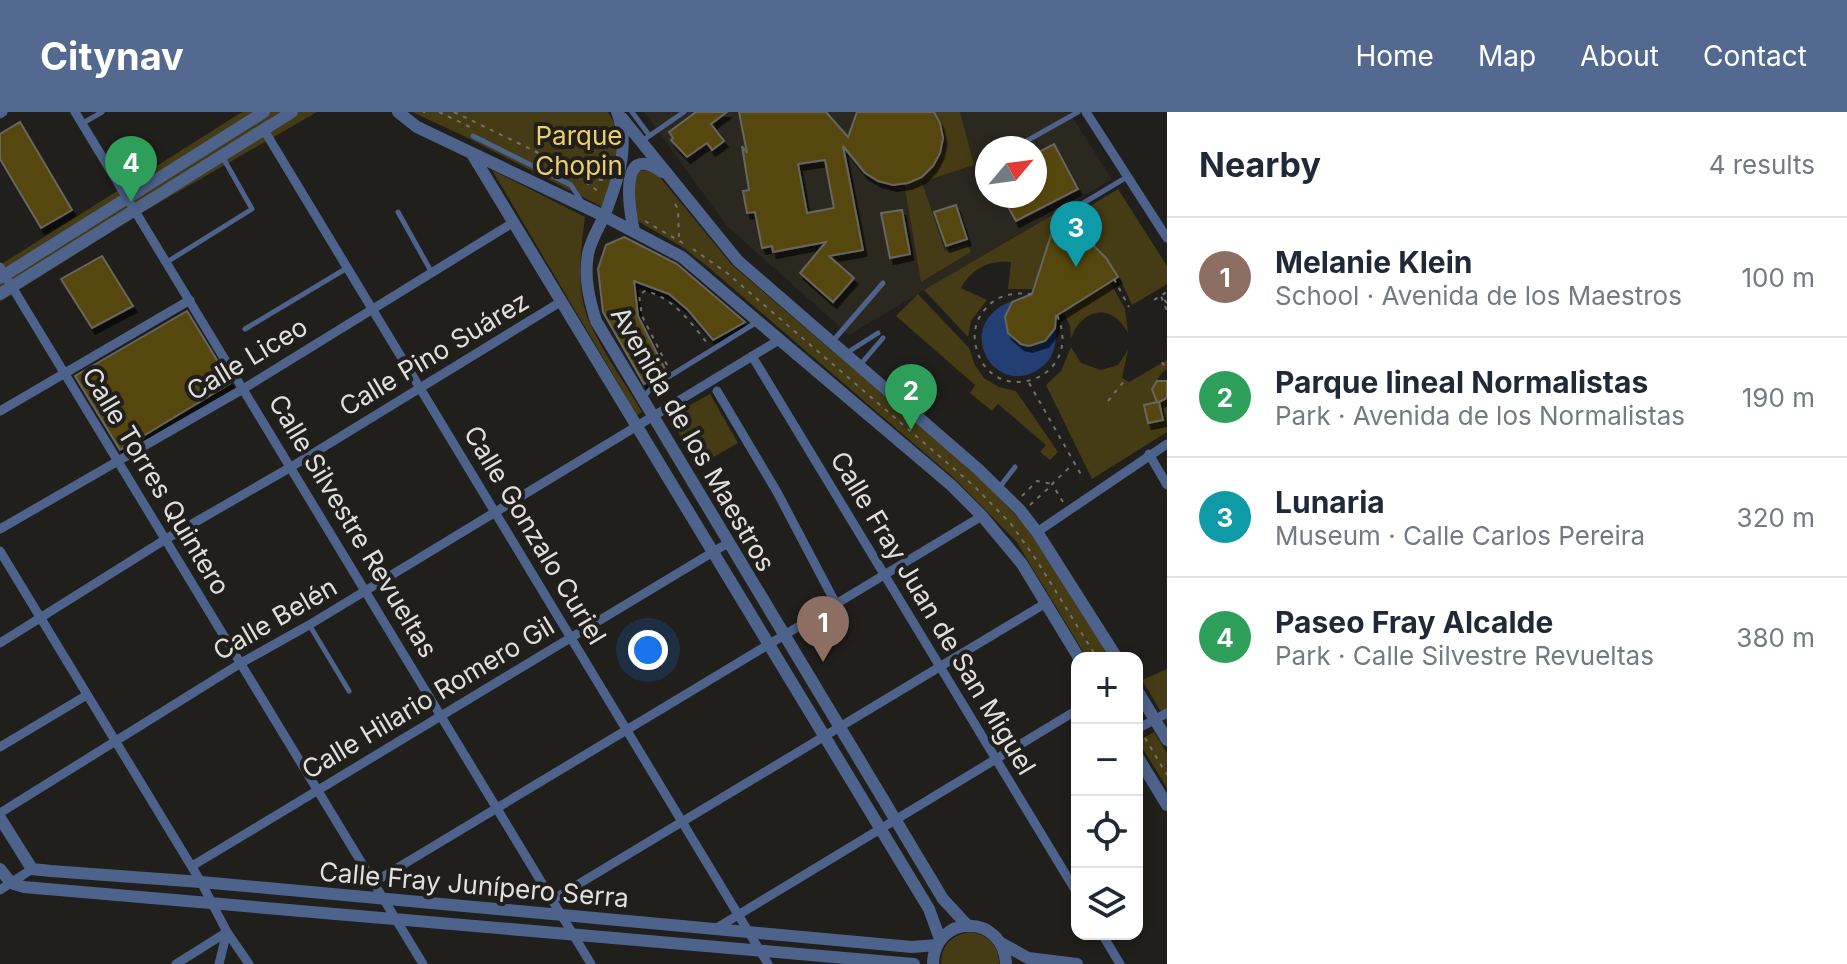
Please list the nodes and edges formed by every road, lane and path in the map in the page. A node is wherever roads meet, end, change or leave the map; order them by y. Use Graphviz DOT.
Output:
graph roads {
  1 [pos="75,112"];
  2 [pos="102,112"];
  3 [pos="292,112"];
  4 [pos="398,112"];
  5 [pos="454,112"];
  6 [pos="617,112"];
  7 [pos="632,112"];
  8 [pos="684,112"];
  9 [pos="1078,112"];
  10 [pos="1086,112"];
  11 [pos="260,113"];
  12 [pos="82,124"];
  13 [pos="264,130"];
  14 [pos="473,136"];
  15 [pos="1035,136"];
  16 [pos="645,138"];
  17 [pos="472,154"];
  18 [pos="222,156"];
  19 [pos="668,176"];
  20 [pos="1127,177"];
  21 [pos="616,181"];
  22 [pos="670,197"];
  23 [pos="131,204"];
  24 [pos="586,208"];
  25 [pos="398,212"];
  26 [pos="1065,214"];
  27 [pos="604,216"];
  28 [pos="514,222"];
  29 [pos="634,231"];
  30 [pos="1167,238"];
  31 [pos="679,239"];
  32 [pos="167,262"];
  33 [pos="347,268"];
  34 [pos="432,274"];
  35 [pos="1114,279"];
  36 [pos="3,280"];
  37 [pos="883,283"];
  38 [pos="1167,292"];
  39 [pos="1032,294"];
  40 [pos="1161,296"];
  41 [pos="190,300"];
  42 [pos="1154,300"];
  43 [pos="562,301"];
  44 [pos="1167,303"];
  45 [pos="1129,307"];
  46 [pos="1167,309"];
  47 [pos="372,310"];
  48 [pos="1161,312"];
  49 [pos="1057,315"];
  50 [pos="758,322"];
  51 [pos="245,329"];
  52 [pos="779,340"];
  53 [pos="832,342"];
  54 [pos="713,350"];
  55 [pos="845,354"];
  56 [pos="752,356"];
  57 [pos="1162,362"];
  58 [pos="859,366"];
  59 [pos="1166,369"];
  60 [pos="64,372"];
  61 [pos="672,375"];
  62 [pos="1125,380"];
  63 [pos="1029,382"];
  64 [pos="243,389"];
  65 [pos="421,389"];
  66 [pos="717,391"];
  67 [pos="641,399"];
  68 [pos="1108,401"];
  69 [pos="0,411"];
  70 [pos="652,417"];
  71 [pos="638,426"];
  72 [pos="1167,444"];
  73 [pos="1149,454"];
  74 [pos="117,460"];
  75 [pos="1074,463"];
  76 [pos="291,467"];
  77 [pos="1015,467"];
  78 [pos="1083,478"];
  79 [pos="1052,484"];
  80 [pos="1167,485"];
  81 [pos="999,489"];
  82 [pos="1021,497"];
  83 [pos="1064,503"];
  84 [pos="1029,505"];
  85 [pos="496,512"];
  86 [pos="982,516"];
  87 [pos="0,529"];
  88 [pos="1037,532"];
  89 [pos="166,539"];
  90 [pos="728,543"];
  91 [pos="0,551"];
  92 [pos="714,552"];
  93 [pos="885,575"];
  94 [pos="366,591"];
  95 [pos="1046,603"];
  96 [pos="836,604"];
  97 [pos="41,619"];
  98 [pos="309,625"];
  99 [pos="784,636"];
  100 [pos="572,637"];
  101 [pos="0,643"];
  102 [pos="769,644"];
  103 [pos="1075,652"];
  104 [pos="1113,652"];
  105 [pos="241,663"];
  106 [pos="940,667"];
  107 [pos="349,691"];
  108 [pos="87,695"];
  109 [pos="1143,700"];
  110 [pos="1167,713"];
  111 [pos="1071,714"];
  112 [pos="442,716"];
  113 [pos="1154,719"];
  114 [pos="1143,725"];
  115 [pos="839,727"];
  116 [pos="627,730"];
  117 [pos="825,736"];
  118 [pos="1143,736"];
  119 [pos="1167,740"];
  120 [pos="115,741"];
  121 [pos="0,747"];
  122 [pos="996,759"];
  123 [pos="1143,766"];
  124 [pos="1167,775"];
  125 [pos="318,790"];
  126 [pos="1167,805"];
  127 [pos="497,808"];
  128 [pos="0,816"];
  129 [pos="895,820"];
  130 [pos="682,822"];
  131 [pos="880,829"];
  132 [pos="192,866"];
  133 [pos="0,869"];
  134 [pos="32,869"];
  135 [pos="201,882"];
  136 [pos="374,882"];
  137 [pos="1071,883"];
  138 [pos="6,886"];
  139 [pos="385,899"];
  140 [pos="552,900"];
  141 [pos="211,902"];
  142 [pos="561,915"];
  143 [pos="738,915"];
  144 [pos="397,919"];
  145 [pos="968,926"];
  146 [pos="715,929"];
  147 [pos="227,932"];
  148 [pos="749,932"];
  149 [pos="573,934"];
  150 [pos="1106,940"];
  151 [pos="939,942"];
  152 [pos="1001,943"];
  153 [pos="760,950"];
  154 [pos="176,964"];
  155 [pos="219,964"];
  156 [pos="249,964"];
  157 [pos="423,964"];
  158 [pos="591,964"];
  159 [pos="768,964"];
  160 [pos="914,964"];
  161 [pos="933,964"];
  162 [pos="1006,964"];
  163 [pos="1077,964"];
  164 [pos="1120,964"];
  1 -- 12 [label="street, Calle Silvestre Revueltas"];
  2 -- 12 [label="lane"];
  3 -- 13 [label="street"];
  4 -- 17 [label="street"];
  5 -- 21 [label="path"];
  6 -- 16 [label="street"];
  6 -- 21 [label="street, Avenida de los Maestros"];
  7 -- 16 [label="lane"];
  8 -- 16 [label="lane"];
  9 -- 15 [label="lane"];
  10 -- 20 [label="street"];
  11 -- 23 [label="street"];
  12 -- 23 [label="street, Calle Silvestre Revueltas"];
  13 -- 18 [label="street"];
  13 -- 33 [label="street, Calle Gonzalo Curiel"];
  14 -- 24 [label="lane"];
  16 -- 19 [label="street"];
  17 -- 24 [label="street"];
  17 -- 28 [label="street, Avenida de los Maestros"];
  18 -- 23 [label="street"];
  18 -- 32 [label="lane"];
  19 -- 29 [label="street"];
  19 -- 53 [label="street"];
  20 -- 26 [label="lane"];
  20 -- 30 [label="street"];
  21 -- 27 [label="street, Avenida de los Maestros"];
  22 -- 31 [label="path"];
  23 -- 32 [label="street, Calle Silvestre Revueltas"];
  23 -- 36 [label="street"];
  24 -- 27 [label="street"];
  25 -- 34 [label="lane"];
  27 -- 29 [label="street"];
  27 -- 67 [label="street, Avenida de los Maestros"];
  28 -- 34 [label="street, Calle Liceo"];
  28 -- 43 [label="street, Avenida de los Maestros"];
  29 -- 50 [label="street"];
  32 -- 41 [label="street, Calle Silvestre Revueltas"];
  33 -- 47 [label="street, Calle Gonzalo Curiel"];
  33 -- 51 [label="lane"];
  34 -- 47 [label="street, Calle Liceo"];
  35 -- 45 [label="path"];
  36 -- 60 [label="street, Calle Torres Quintero"];
  37 -- 53 [label="lane"];
  38 -- 40 [label="path"];
  39 -- 63 [label="path"];
  40 -- 42 [label="path"];
  40 -- 44 [label="path"];
  40 -- 46 [label="path"];
  41 -- 60 [label="street"];
  41 -- 64 [label="street, Calle Silvestre Revueltas"];
  43 -- 65 [label="street, Calle Pino Suárez"];
  43 -- 71 [label="street, Avenida de los Maestros"];
  46 -- 48 [label="path"];
  47 -- 64 [label="street, Calle Liceo"];
  47 -- 65 [label="street, Calle Gonzalo Curiel"];
  49 -- 63 [label="path"];
  50 -- 52 [label="street"];
  50 -- 54 [label="lane"];
  52 -- 56 [label="street, Calle Belén"];
  52 -- 86 [label="street"];
  53 -- 55 [label="street"];
  54 -- 61 [label="lane"];
  54 -- 61 [label="path"];
  55 -- 58 [label="street"];
  55 -- 58 [label="lane"];
  56 -- 70 [label="street, Calle Belén"];
  56 -- 93 [label="street, Calle Fray Juan de San Miguel"];
  57 -- 59 [label="path"];
  58 -- 81 [label="street"];
  60 -- 69 [label="street"];
  60 -- 74 [label="street, Calle Torres Quintero"];
  61 -- 67 [label="lane"];
  62 -- 68 [label="path"];
  63 -- 75 [label="path"];
  64 -- 74 [label="street, Calle Liceo"];
  64 -- 76 [label="street, Calle Silvestre Revueltas"];
  65 -- 76 [label="street, Calle Pino Suárez"];
  65 -- 85 [label="street, Calle Gonzalo Curiel"];
  66 -- 96 [label="street"];
  67 -- 70 [label="street, Avenida de los Maestros"];
  70 -- 71 [label="street, Calle Belén"];
  70 -- 90 [label="street, Avenida de los Maestros"];
  71 -- 85 [label="street, Calle Belén"];
  71 -- 92 [label="street, Avenida de los Maestros"];
  72 -- 73 [label="street"];
  73 -- 80 [label="street"];
  73 -- 88 [label="street"];
  74 -- 87 [label="street, Calle Liceo"];
  74 -- 89 [label="street, Calle Torres Quintero"];
  75 -- 78 [label="path"];
  75 -- 79 [label="path"];
  76 -- 89 [label="street, Calle Pino Suárez"];
  76 -- 94 [label="street, Calle Silvestre Revueltas"];
  77 -- 81 [label="lane"];
  79 -- 82 [label="path"];
  79 -- 83 [label="path"];
  79 -- 84 [label="path"];
  81 -- 88 [label="street"];
  85 -- 94 [label="street, Calle Belén"];
  85 -- 100 [label="street, Calle Gonzalo Curiel"];
  86 -- 93 [label="street"];
  86 -- 95 [label="street"];
  88 -- 104 [label="street"];
  89 -- 97 [label="street, Calle Pino Suárez"];
  89 -- 105 [label="street, Calle Torres Quintero"];
  90 -- 92 [label="street, Calle Hilario Romero Gil"];
  90 -- 99 [label="street, Avenida de los Maestros"];
  91 -- 97 [label="street"];
  92 -- 100 [label="street, Calle Hilario Romero Gil"];
  92 -- 102 [label="street, Avenida de los Maestros"];
  93 -- 96 [label="street"];
  93 -- 106 [label="street, Calle Fray Juan de San Miguel"];
  94 -- 98 [label="street, Calle Belén"];
  94 -- 112 [label="street, Calle Silvestre Revueltas"];
  95 -- 103 [label="street"];
  95 -- 106 [label="street"];
  96 -- 99 [label="street"];
  97 -- 101 [label="street, Calle Pino Suárez"];
  97 -- 108 [label="street"];
  98 -- 105 [label="street, Calle Belén"];
  98 -- 107 [label="lane"];
  99 -- 102 [label="street"];
  99 -- 115 [label="street, Avenida de los Maestros"];
  100 -- 112 [label="street, Calle Hilario Romero Gil"];
  100 -- 116 [label="street, Calle Gonzalo Curiel"];
  102 -- 116 [label="street"];
  102 -- 117 [label="street, Avenida de los Maestros"];
  105 -- 120 [label="street, Calle Belén"];
  105 -- 125 [label="street, Calle Torres Quintero"];
  106 -- 115 [label="street"];
  106 -- 122 [label="street, Calle Fray Juan de San Miguel"];
  108 -- 120 [label="street"];
  108 -- 121 [label="street"];
  109 -- 113 [label="street"];
  110 -- 113 [label="street"];
  111 -- 122 [label="street"];
  112 -- 125 [label="street, Calle Hilario Romero Gil"];
  112 -- 127 [label="street, Calle Silvestre Revueltas"];
  113 -- 114 [label="street"];
  113 -- 119 [label="street"];
  115 -- 117 [label="street"];
  115 -- 129 [label="street, Avenida de los Maestros"];
  116 -- 127 [label="street"];
  116 -- 130 [label="street, Calle Gonzalo Curiel"];
  117 -- 130 [label="street"];
  117 -- 131 [label="street, Avenida de los Maestros"];
  118 -- 124 [label="path"];
  120 -- 128 [label="street, Calle Belén"];
  120 -- 132 [label="street"];
  122 -- 129 [label="street"];
  122 -- 137 [label="street, Calle Fray Juan de San Miguel"];
  123 -- 126 [label="street"];
  125 -- 132 [label="street, Calle Hilario Romero Gil"];
  125 -- 136 [label="street, Calle Torres Quintero"];
  127 -- 136 [label="street"];
  127 -- 140 [label="street, Calle Silvestre Revueltas"];
  128 -- 134 [label="street"];
  129 -- 131 [label="street"];
  129 -- 145 [label="street, Avenida de los Maestros"];
  130 -- 140 [label="street"];
  130 -- 143 [label="street, Calle Gonzalo Curiel"];
  131 -- 143 [label="street"];
  131 -- 151 [label="street, Avenida de los Maestros"];
  132 -- 135 [label="street"];
  133 -- 138 [label="street"];
  134 -- 135 [label="street, Calle Fray Junípero Serra"];
  134 -- 138 [label="street"];
  135 -- 139 [label="street, Calle Fray Junípero Serra"];
  135 -- 141 [label="street"];
  136 -- 139 [label="street, Calle Torres Quintero"];
  138 -- 141 [label="street, Calle Fray Junípero Serra"];
  139 -- 142 [label="street, Calle Fray Junípero Serra"];
  139 -- 144 [label="street, Calle Torres Quintero"];
  140 -- 142 [label="street, Calle Silvestre Revueltas"];
  141 -- 144 [label="street, Calle Fray Junípero Serra"];
  141 -- 147 [label="street"];
  142 -- 146 [label="street, Calle Fray Junípero Serra"];
  142 -- 149 [label="street, Calle Silvestre Revueltas"];
  143 -- 146 [label="street"];
  143 -- 148 [label="street, Calle Gonzalo Curiel"];
  144 -- 149 [label="street, Calle Fray Junípero Serra"];
  144 -- 157 [label="street, Calle Torres Quintero"];
  145 -- 151 [label="street"];
  145 -- 152 [label="street"];
  146 -- 148 [label="street, Calle Fray Junípero Serra"];
  147 -- 154 [label="street"];
  147 -- 155 [label="street"];
  147 -- 156 [label="street"];
  148 -- 151 [label="street, Calle Fray Junípero Serra"];
  148 -- 153 [label="street, Calle Gonzalo Curiel"];
  149 -- 153 [label="street, Calle Fray Junípero Serra"];
  149 -- 158 [label="street, Calle Silvestre Revueltas"];
  150 -- 164 [label="street"];
  151 -- 161 [label="street"];
  152 -- 162 [label="street"];
  152 -- 163 [label="street"];
  153 -- 159 [label="street, Calle Gonzalo Curiel"];
  153 -- 160 [label="street, Calle Fray Junípero Serra"];
}
